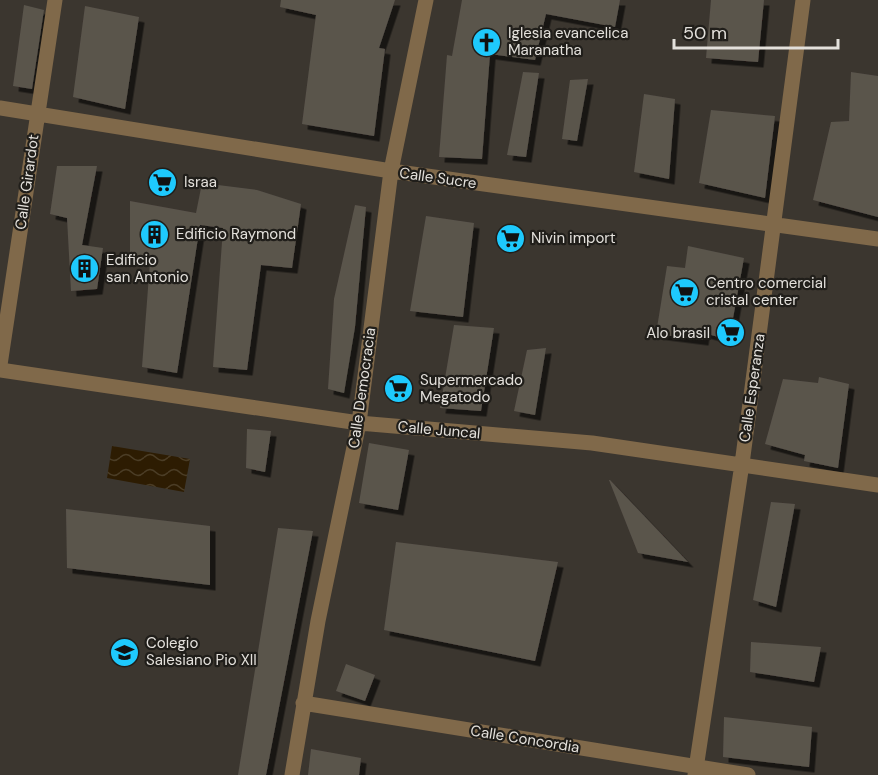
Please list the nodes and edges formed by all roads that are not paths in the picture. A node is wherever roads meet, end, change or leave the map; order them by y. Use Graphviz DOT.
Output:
graph roads {
  1 [pos="55,0"];
  2 [pos="426,0"];
  3 [pos="803,0"];
  4 [pos="0,108"];
  5 [pos="37,113"];
  6 [pos="391,171"];
  7 [pos="774,226"];
  8 [pos="878,239"];
  9 [pos="0,365"];
  10 [pos="0,370"];
  11 [pos="359,423"];
  12 [pos="742,464"];
  13 [pos="878,485"];
  14 [pos="303,704"];
  15 [pos="695,771"];
  16 [pos="292,775"];
  17 [pos="748,775"];
  1 -- 5 [label="street, Calle Girardot"];
  2 -- 6 [label="street, Calle Democracia"];
  3 -- 7 [label="street, Calle Esperanza"];
  4 -- 5 [label="street, Calle Sucre"];
  5 -- 6 [label="street, Calle Sucre"];
  5 -- 9 [label="street, Calle Girardot"];
  6 -- 7 [label="street, Calle Sucre"];
  6 -- 11 [label="street, Calle Democracia"];
  7 -- 8 [label="street, Calle Sucre"];
  7 -- 12 [label="street, Calle Esperanza"];
  10 -- 11 [label="street, Calle Juncal"];
  11 -- 12 [label="street, Calle Juncal"];
  11 -- 14 [label="street, Calle Democracia"];
  12 -- 13 [label="street, Calle Juncal"];
  12 -- 15 [label="street, Calle Esperanza"];
  14 -- 15 [label="street, Calle Concordia"];
  14 -- 16 [label="street, Calle Democracia"];
  15 -- 17 [label="street, Calle Concordia"];
}
